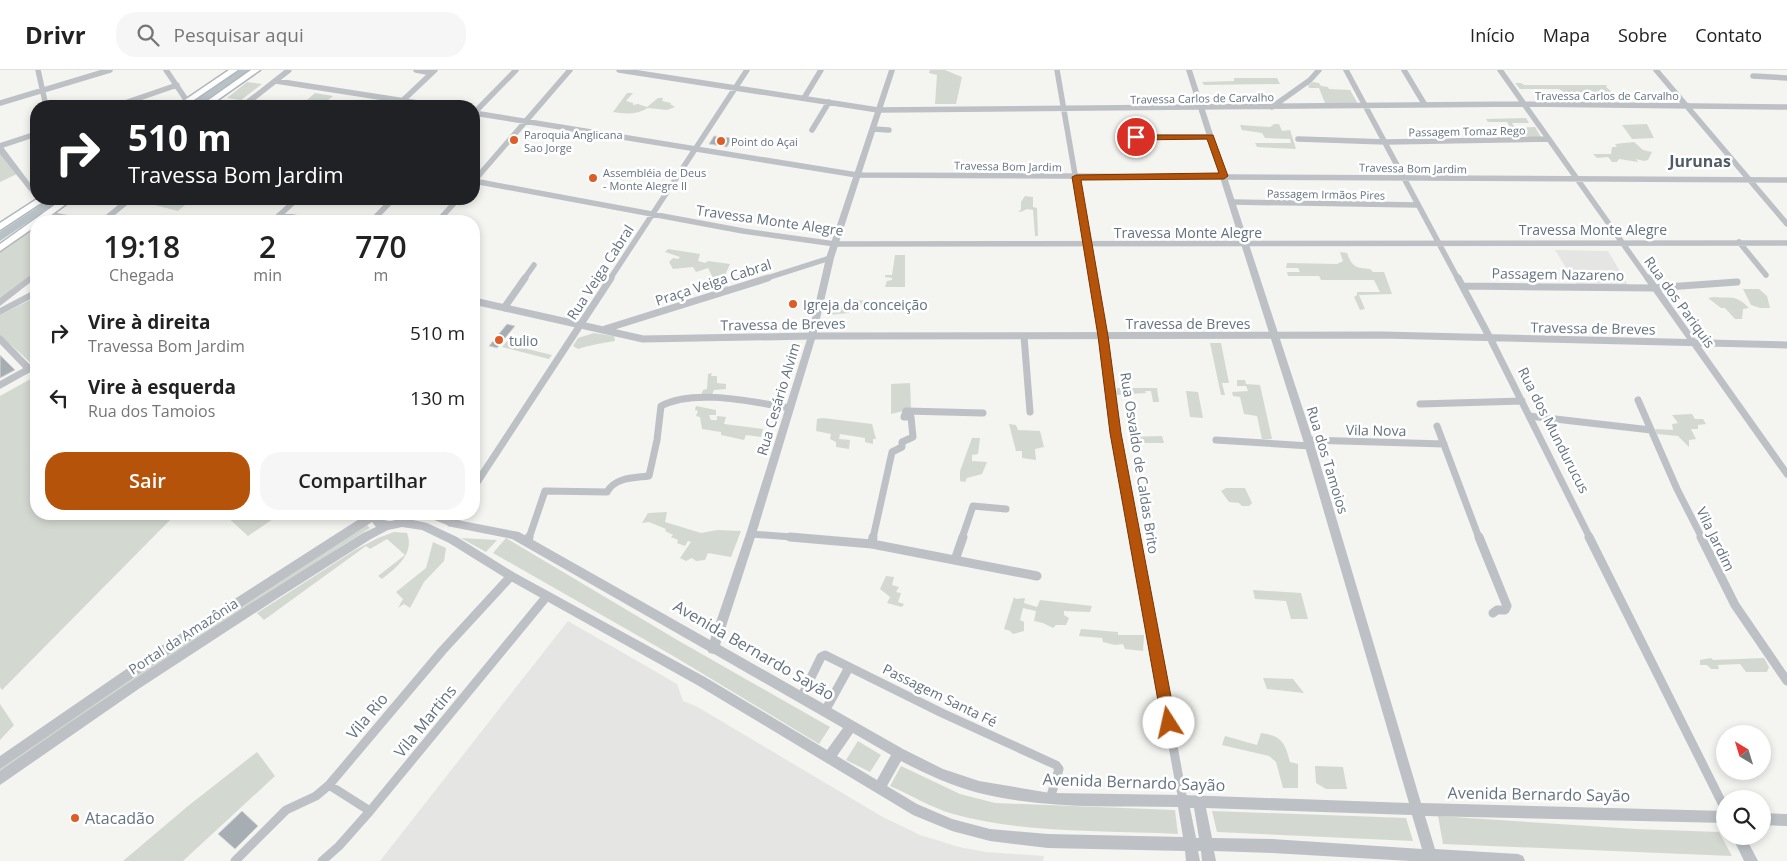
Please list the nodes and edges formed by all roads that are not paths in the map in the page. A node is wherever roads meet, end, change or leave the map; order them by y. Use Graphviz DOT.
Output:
graph roads {
  1 [pos="38,70"];
  2 [pos="110,70"];
  3 [pos="166,70"];
  4 [pos="234,70"];
  5 [pos="256,70"];
  6 [pos="289,70"];
  7 [pos="416,70"];
  8 [pos="516,70"];
  9 [pos="570,70"];
  10 [pos="619,70"];
  11 [pos="747,70"];
  12 [pos="821,70"];
  13 [pos="892,70"];
  14 [pos="1057,70"];
  15 [pos="1189,70"];
  16 [pos="1319,70"];
  17 [pos="1346,70"];
  18 [pos="1404,70"];
  19 [pos="1500,70"];
  20 [pos="1656,70"];
  21 [pos="434,71"];
  22 [pos="1753,76"];
  23 [pos="1787,78"];
  24 [pos="276,81"];
  25 [pos="177,85"];
  26 [pos="736,87"];
  27 [pos="43,91"];
  28 [pos="804,98"];
  29 [pos="45,100"];
  30 [pos="133,100"];
  31 [pos="186,100"];
  32 [pos="189,100"];
  33 [pos="213,100"];
  34 [pos="251,100"];
  35 [pos="403,100"];
  36 [pos="828,102"];
  37 [pos="0,103"];
  38 [pos="1524,104"];
  39 [pos="1365,106"];
  40 [pos="1425,106"];
  41 [pos="1687,106"];
  42 [pos="1787,106"];
  43 [pos="480,107"];
  44 [pos="1200,107"];
  45 [pos="1272,107"];
  46 [pos="1063,109"];
  47 [pos="878,110"];
  48 [pos="480,114"];
  49 [pos="526,121"];
  50 [pos="873,129"];
  51 [pos="812,130"];
  52 [pos="889,130"];
  53 [pos="30,136"];
  54 [pos="1136,137"];
  55 [pos="1210,137"];
  56 [pos="1298,139"];
  57 [pos="1549,139"];
  58 [pos="1386,142"];
  59 [pos="0,148"];
  60 [pos="695,149"];
  61 [pos="480,174"];
  62 [pos="858,175"];
  63 [pos="1224,176"];
  64 [pos="1076,177"];
  65 [pos="1403,179"];
  66 [pos="1577,179"];
  67 [pos="1750,180"];
  68 [pos="1787,180"];
  69 [pos="480,182"];
  70 [pos="30,187"];
  71 [pos="1233,202"];
  72 [pos="33,205"];
  73 [pos="43,205"];
  74 [pos="59,205"];
  75 [pos="123,205"];
  76 [pos="291,205"];
  77 [pos="387,205"];
  78 [pos="453,205"];
  79 [pos="1418,205"];
  80 [pos="47,212"];
  81 [pos="653,214"];
  82 [pos="44,215"];
  83 [pos="60,215"];
  84 [pos="110,215"];
  85 [pos="280,215"];
  86 [pos="378,215"];
  87 [pos="443,215"];
  88 [pos="1787,224"];
  89 [pos="0,227"];
  90 [pos="30,227"];
  91 [pos="1438,242"];
  92 [pos="1621,242"];
  93 [pos="1740,242"];
  94 [pos="1787,243"];
  95 [pos="835,244"];
  96 [pos="1088,244"];
  97 [pos="1246,244"];
  98 [pos="0,248"];
  99 [pos="830,258"];
  100 [pos="534,265"];
  101 [pos="1766,275"];
  102 [pos="30,279"];
  103 [pos="1737,282"];
  104 [pos="1462,286"];
  105 [pos="1653,288"];
  106 [pos="30,295"];
  107 [pos="480,302"];
  108 [pos="0,303"];
  109 [pos="504,308"];
  110 [pos="0,312"];
  111 [pos="580,325"];
  112 [pos="603,330"];
  113 [pos="812,336"];
  114 [pos="1024,336"];
  115 [pos="1103,336"];
  116 [pos="1276,336"];
  117 [pos="0,338"];
  118 [pos="1490,338"];
  119 [pos="1694,343"];
  120 [pos="1787,345"];
  121 [pos="29,369"];
  122 [pos="0,385"];
  123 [pos="1638,400"];
  124 [pos="1522,402"];
  125 [pos="1420,404"];
  126 [pos="790,408"];
  127 [pos="1030,412"];
  128 [pos="983,414"];
  129 [pos="1529,416"];
  130 [pos="1438,426"];
  131 [pos="1651,430"];
  132 [pos="1216,440"];
  133 [pos="1309,443"];
  134 [pos="1444,444"];
  135 [pos="1787,474"];
  136 [pos="480,478"];
  137 [pos="1006,509"];
  138 [pos="367,520"];
  139 [pos="376,520"];
  140 [pos="406,520"];
  141 [pos="456,520"];
  142 [pos="403,523"];
  143 [pos="387,526"];
  144 [pos="752,534"];
  145 [pos="528,541"];
  146 [pos="872,544"];
  147 [pos="955,560"];
  148 [pos="510,576"];
  149 [pos="1037,576"];
  150 [pos="547,596"];
  151 [pos="1492,613"];
  152 [pos="713,649"];
  153 [pos="847,671"];
  154 [pos="1787,681"];
  155 [pos="800,698"];
  156 [pos="825,711"];
  157 [pos="851,726"];
  158 [pos="899,753"];
  159 [pos="829,757"];
  160 [pos="0,763"];
  161 [pos="0,779"];
  162 [pos="329,785"];
  163 [pos="879,788"];
  164 [pos="1716,791"];
  165 [pos="1050,799"];
  166 [pos="1183,801"];
  167 [pos="1199,802"];
  168 [pos="1416,809"];
  169 [pos="370,811"];
  170 [pos="1716,817"];
  171 [pos="1771,819"];
  172 [pos="1787,820"];
  173 [pos="1190,844"];
  174 [pos="1206,844"];
  175 [pos="1743,845"];
  176 [pos="1431,859"];
  177 [pos="235,861"];
  178 [pos="322,861"];
  179 [pos="1193,861"];
  180 [pos="1209,861"];
  181 [pos="1518,861"];
  182 [pos="1751,861"];
  1 -- 27 [label="street"];
  2 -- 27 [label="street"];
  3 -- 25 [label="street"];
  4 -- 32 [label="main road"];
  5 -- 33 [label="main road"];
  6 -- 24 [label="street"];
  7 -- 21 [label="street"];
  8 -- 43 [label="street"];
  9 -- 49 [label="street"];
  10 -- 26 [label="street, Travessa Carlos de Carvalho"];
  11 -- 26 [label="street, Rua Veiga Cabral"];
  12 -- 28 [label="street"];
  13 -- 47 [label="street, Rua Cesário Alvim"];
  14 -- 46 [label="street, Rua Osvaldo de Caldas Brito"];
  15 -- 44 [label="street, Rua dos Tamoios"];
  16 -- 45 [label="street"];
  17 -- 39 [label="street, Rua dos Mundurucus"];
  18 -- 40 [label="street"];
  19 -- 38 [label="street, Rua dos Pariquis"];
  20 -- 41 [label="street"];
  21 -- 35 [label="street"];
  22 -- 23 [label="street"];
  24 -- 34 [label="street"];
  24 -- 35 [label="street"];
  25 -- 30 [label="street"];
  25 -- 31 [label="street"];
  26 -- 28 [label="street, Travessa Carlos de Carvalho"];
  26 -- 60 [label="street, Rua Veiga Cabral"];
  27 -- 29 [label="street"];
  27 -- 37 [label="street"];
  28 -- 36 [label="street, Travessa Carlos de Carvalho"];
  36 -- 47 [label="street, Travessa Carlos de Carvalho"];
  36 -- 51 [label="street"];
  38 -- 40 [label="street, Travessa Carlos de Carvalho"];
  38 -- 41 [label="street, Travessa Carlos de Carvalho"];
  38 -- 57 [label="street, Rua dos Pariquis"];
  39 -- 40 [label="street, Travessa Carlos de Carvalho"];
  39 -- 45 [label="street, Travessa Carlos de Carvalho"];
  39 -- 58 [label="street, Rua dos Mundurucus"];
  41 -- 42 [label="street, Travessa Carlos de Carvalho"];
  41 -- 67 [label="street"];
  44 -- 45 [label="street, Travessa Carlos de Carvalho"];
  44 -- 46 [label="street, Travessa Carlos de Carvalho"];
  44 -- 55 [label="street, Rua dos Tamoios"];
  46 -- 47 [label="street, Travessa Carlos de Carvalho"];
  46 -- 64 [label="street, Rua Osvaldo de Caldas Brito"];
  47 -- 50 [label="street, Rua Cesário Alvim"];
  48 -- 49 [label="street, Travessa Bom Jardim"];
  49 -- 60 [label="street, Travessa Bom Jardim"];
  49 -- 61 [label="street"];
  50 -- 52 [label="street"];
  50 -- 62 [label="street, Rua Cesário Alvim"];
  53 -- 59 [label="street"];
  54 -- 55 [label="street"];
  55 -- 63 [label="street, Rua dos Tamoios"];
  56 -- 58 [label="street, Passagem Tomaz Rego"];
  57 -- 58 [label="street, Passagem Tomaz Rego"];
  57 -- 66 [label="street, Rua dos Pariquis"];
  58 -- 65 [label="street, Rua dos Mundurucus"];
  59 -- 70 [label="street"];
  60 -- 62 [label="street, Travessa Bom Jardim"];
  60 -- 81 [label="street, Rua Veiga Cabral"];
  62 -- 64 [label="street, Travessa Bom Jardim"];
  62 -- 95 [label="street, Rua Cesário Alvim"];
  63 -- 64 [label="street, Travessa Bom Jardim"];
  63 -- 65 [label="street, Travessa Bom Jardim"];
  63 -- 71 [label="street, Rua dos Tamoios"];
  64 -- 96 [label="street, Rua Osvaldo de Caldas Brito"];
  65 -- 66 [label="street, Travessa Bom Jardim"];
  65 -- 79 [label="street, Rua dos Mundurucus"];
  66 -- 67 [label="street, Travessa Bom Jardim"];
  66 -- 92 [label="street, Rua dos Pariquis"];
  67 -- 68 [label="street, Travessa Bom Jardim"];
  67 -- 88 [label="street"];
  69 -- 81 [label="street, Travessa Monte Alegre"];
  71 -- 79 [label="street, Passagem Irmãos Pires"];
  71 -- 97 [label="street, Rua dos Tamoios"];
  72 -- 89 [label="main road"];
  73 -- 80 [label="street"];
  74 -- 80 [label="main road"];
  75 -- 84 [label="street"];
  76 -- 85 [label="street"];
  77 -- 86 [label="street"];
  78 -- 87 [label="street"];
  79 -- 91 [label="street, Rua dos Mundurucus"];
  80 -- 82 [label="main road"];
  80 -- 83 [label="street"];
  81 -- 95 [label="street, Travessa Monte Alegre"];
  81 -- 111 [label="street, Rua Veiga Cabral"];
  90 -- 98 [label="main road"];
  91 -- 92 [label="street, Travessa Monte Alegre"];
  91 -- 97 [label="street, Travessa Monte Alegre"];
  91 -- 104 [label="street, Rua dos Mundurucus"];
  92 -- 93 [label="street, Travessa Monte Alegre"];
  92 -- 105 [label="street, Rua dos Pariquis"];
  93 -- 94 [label="street, Travessa Monte Alegre"];
  93 -- 101 [label="street"];
  95 -- 96 [label="street, Travessa Monte Alegre"];
  95 -- 99 [label="street, Rua Cesário Alvim"];
  96 -- 97 [label="street, Travessa Monte Alegre"];
  96 -- 115 [label="street, Rua Osvaldo de Caldas Brito"];
  97 -- 116 [label="street, Rua dos Tamoios"];
  99 -- 112 [label="street, Praça Veiga Cabral"];
  99 -- 113 [label="street, Rua Cesário Alvim"];
  100 -- 109 [label="street"];
  102 -- 108 [label="street"];
  103 -- 105 [label="street, Passagem Nazareno"];
  104 -- 105 [label="street, Passagem Nazareno"];
  104 -- 118 [label="street, Rua dos Mundurucus"];
  105 -- 119 [label="street, Rua dos Pariquis"];
  106 -- 110 [label="street"];
  107 -- 109 [label="street, Travessa de Breves"];
  109 -- 111 [label="street, Travessa de Breves"];
  111 -- 112 [label="street, Travessa de Breves"];
  111 -- 136 [label="street, Rua Veiga Cabral"];
  112 -- 113 [label="street, Travessa de Breves"];
  113 -- 114 [label="street, Travessa de Breves"];
  113 -- 126 [label="street, Rua Cesário Alvim"];
  114 -- 115 [label="street, Travessa de Breves"];
  114 -- 127 [label="street"];
  115 -- 116 [label="street, Travessa de Breves"];
  115 -- 166 [label="street, Rua Osvaldo de Caldas Brito"];
  116 -- 118 [label="street, Travessa de Breves"];
  116 -- 133 [label="street, Rua dos Tamoios"];
  117 -- 121 [label="street"];
  118 -- 119 [label="street, Travessa de Breves"];
  118 -- 124 [label="street, Rua dos Mundurucus"];
  119 -- 120 [label="street, Travessa de Breves"];
  119 -- 135 [label="street, Rua dos Pariquis"];
  121 -- 122 [label="street"];
  123 -- 131 [label="street, Vila Jardim"];
  124 -- 125 [label="street"];
  124 -- 129 [label="street, Rua dos Mundurucus"];
  126 -- 144 [label="street, Rua Cesário Alvim"];
  126 -- 145 [label="street"];
  128 -- 146 [label="street"];
  129 -- 131 [label="street"];
  129 -- 164 [label="street, Rua dos Mundurucus"];
  130 -- 134 [label="street"];
  131 -- 154 [label="street, Vila Jardim"];
  132 -- 133 [label="street, Vila Nova"];
  133 -- 134 [label="street, Vila Nova"];
  133 -- 168 [label="street, Rua dos Tamoios"];
  134 -- 151 [label="street"];
  137 -- 147 [label="street"];
  138 -- 160 [label="street, Portal da Amazônia"];
  139 -- 143 [label="street"];
  140 -- 142 [label="street"];
  141 -- 145 [label="street, Avenida Bernardo Sayão"];
  142 -- 143 [label="street, Portal da Amazônia"];
  142 -- 148 [label="street"];
  143 -- 161 [label="street, Portal da Amazônia"];
  144 -- 146 [label="street"];
  144 -- 152 [label="street, Rua Cesário Alvim"];
  145 -- 152 [label="street, Avenida Bernardo Sayão"];
  146 -- 147 [label="street"];
  147 -- 149 [label="street"];
  148 -- 150 [label="street"];
  148 -- 162 [label="street, Vila Rio"];
  150 -- 159 [label="street"];
  150 -- 169 [label="street, Vila Martins"];
  152 -- 155 [label="street, Avenida Bernardo Sayão"];
  153 -- 156 [label="street"];
  155 -- 156 [label="street, Avenida Bernardo Sayão"];
  155 -- 165 [label="street, Passagem Santa Fé"];
  156 -- 157 [label="street, Avenida Bernardo Sayão"];
  157 -- 158 [label="street, Avenida Bernardo Sayão"];
  157 -- 159 [label="street"];
  158 -- 163 [label="street"];
  158 -- 165 [label="street, Avenida Bernardo Sayão"];
  159 -- 163 [label="street"];
  162 -- 169 [label="street"];
  162 -- 177 [label="street, Vila Rio"];
  163 -- 173 [label="street"];
  165 -- 166 [label="street, Avenida Bernardo Sayão"];
  166 -- 167 [label="street, Avenida Bernardo Sayão"];
  166 -- 173 [label="street, Rua Osvaldo de Caldas Brito"];
  167 -- 168 [label="street, Avenida Bernardo Sayão"];
  167 -- 174 [label="street"];
  168 -- 170 [label="street, Avenida Bernardo Sayão"];
  168 -- 176 [label="street, Rua dos Tamoios"];
  169 -- 178 [label="street, Vila Martins"];
  171 -- 172 [label="street"];
  173 -- 174 [label="street"];
  173 -- 179 [label="street, Rua Osvaldo de Caldas Brito"];
  174 -- 176 [label="street"];
  174 -- 180 [label="street"];
  175 -- 182 [label="street"];
  176 -- 181 [label="street"];
}
